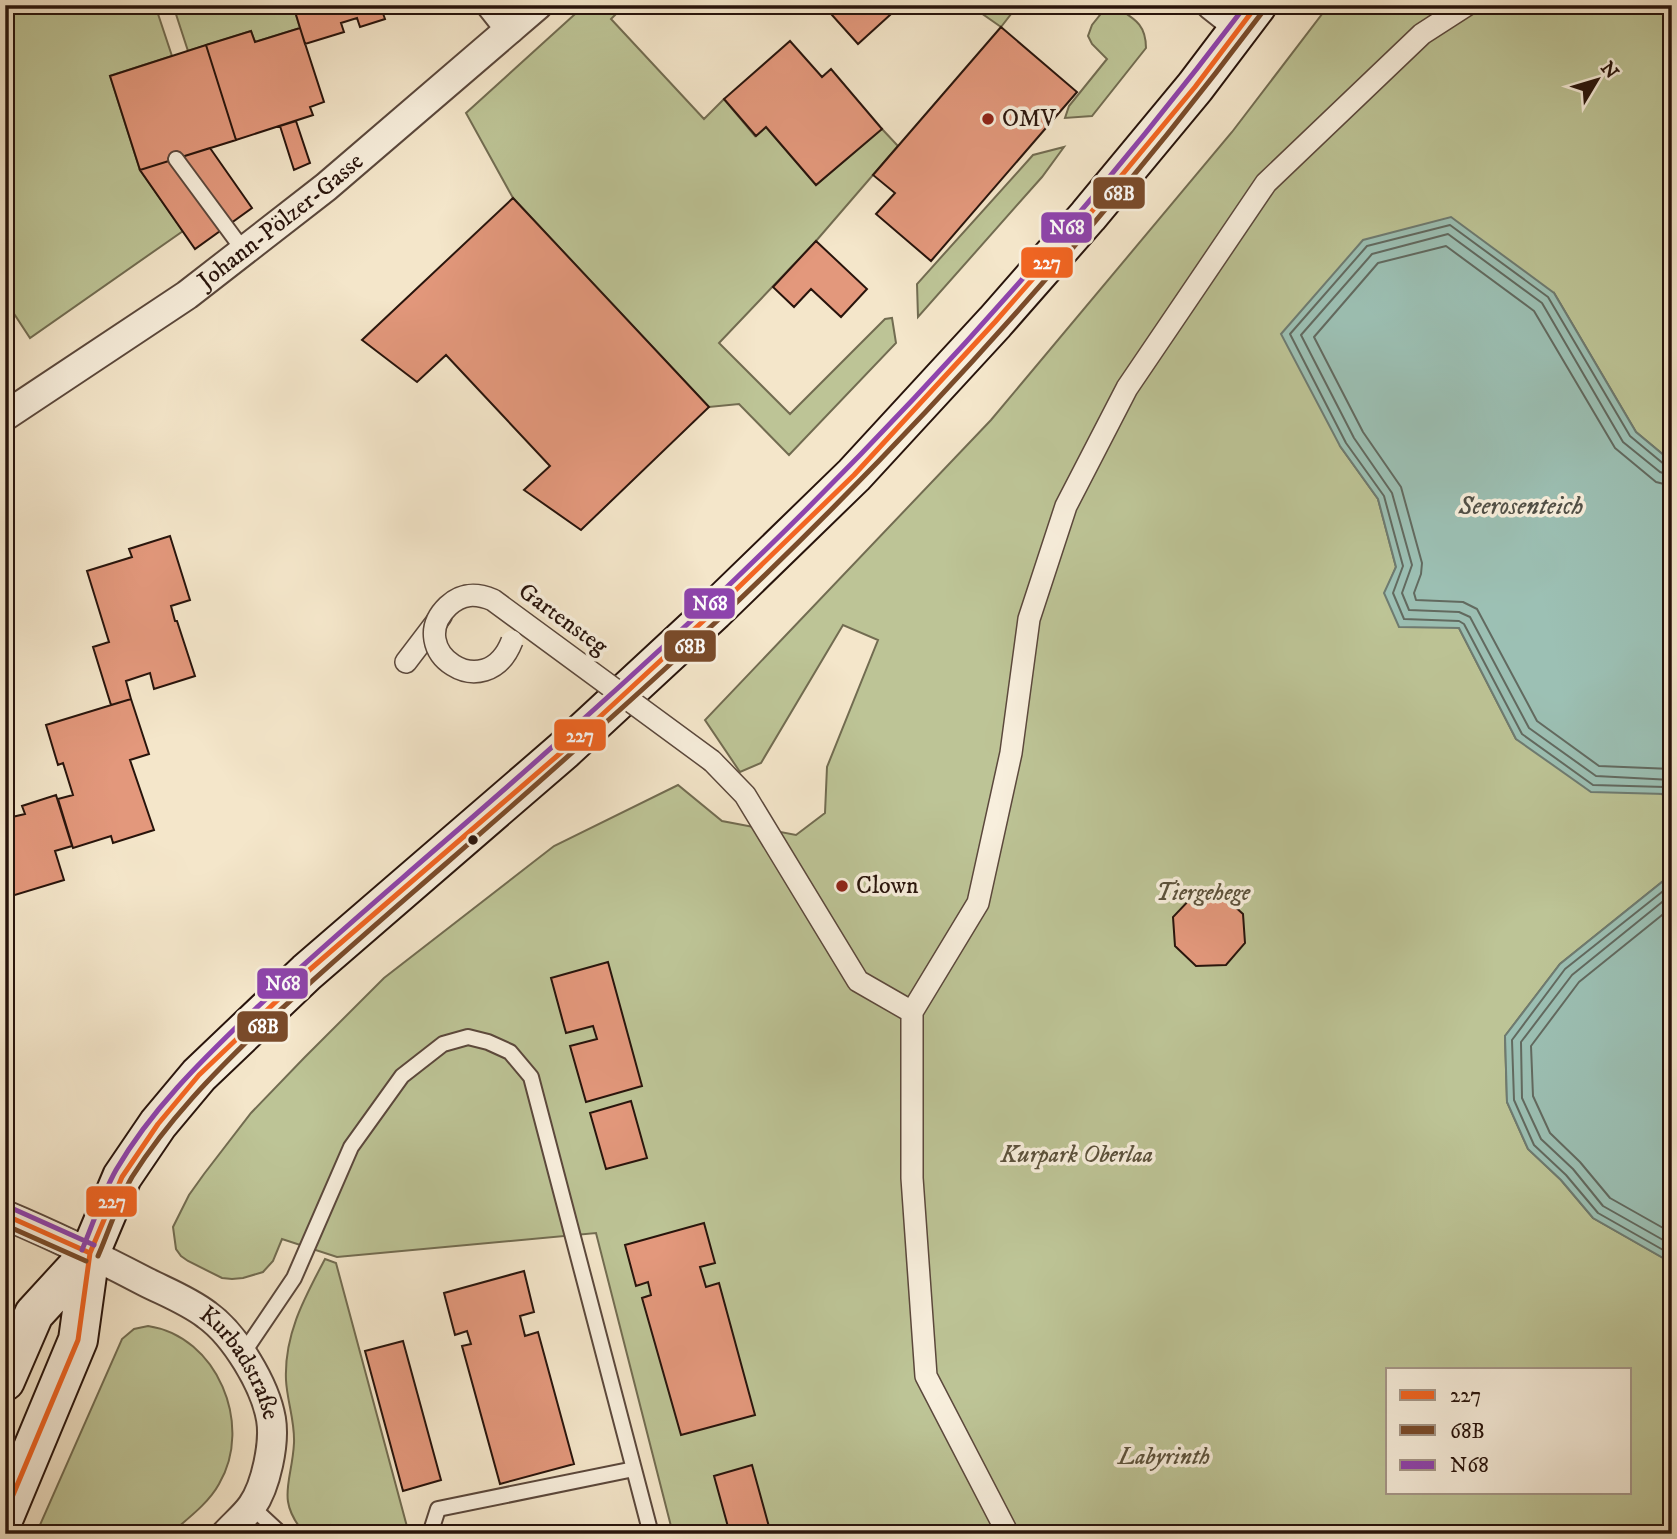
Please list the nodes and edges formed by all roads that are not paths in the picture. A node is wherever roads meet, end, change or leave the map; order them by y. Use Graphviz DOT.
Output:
graph roads {
  1 [pos="491,5"];
  2 [pos="538,5"];
  3 [pos="1467,5"];
  4 [pos="1236,13"];
  5 [pos="510,29"];
  6 [pos="176,159"];
  7 [pos="244,251"];
  8 [pos="5,416"];
  9 [pos="407,662"];
  10 [pos="912,1012"];
  11 [pos="5,1215"];
  12 [pos="90,1254"];
  13 [pos="242,1354"];
  14 [pos="5,1381"];
  15 [pos="634,1469"];
  16 [pos="252,1507"];
  17 [pos="5,1515"];
  18 [pos="226,1534"];
  19 [pos="281,1534"];
  20 [pos="430,1534"];
  21 [pos="652,1534"];
  22 [pos="1008,1534"];
  1 -- 5 [label="street"];
  2 -- 5 [label="street, Johann-Pölzer-Gasse"];
  3 -- 10 [label="street"];
  4 -- 12 [label="main road"];
  5 -- 7 [label="street, Johann-Pölzer-Gasse"];
  6 -- 7 [label="lane"];
  7 -- 8 [label="street, Johann-Pölzer-Gasse"];
  9 -- 10 [label="street, Gartensteg, bridge"];
  10 -- 22 [label="street"];
  11 -- 12 [label="street, Kurbadstraße"];
  12 -- 13 [label="street, Kurbadstraße"];
  12 -- 14 [label="main road"];
  12 -- 17 [label="main road"];
  13 -- 15 [label="lane"];
  13 -- 16 [label="street, Kurbadstraße"];
  15 -- 20 [label="lane"];
  15 -- 21 [label="lane"];
  16 -- 18 [label="street, Kurbadstraße"];
  16 -- 19 [label="lane"];
}
